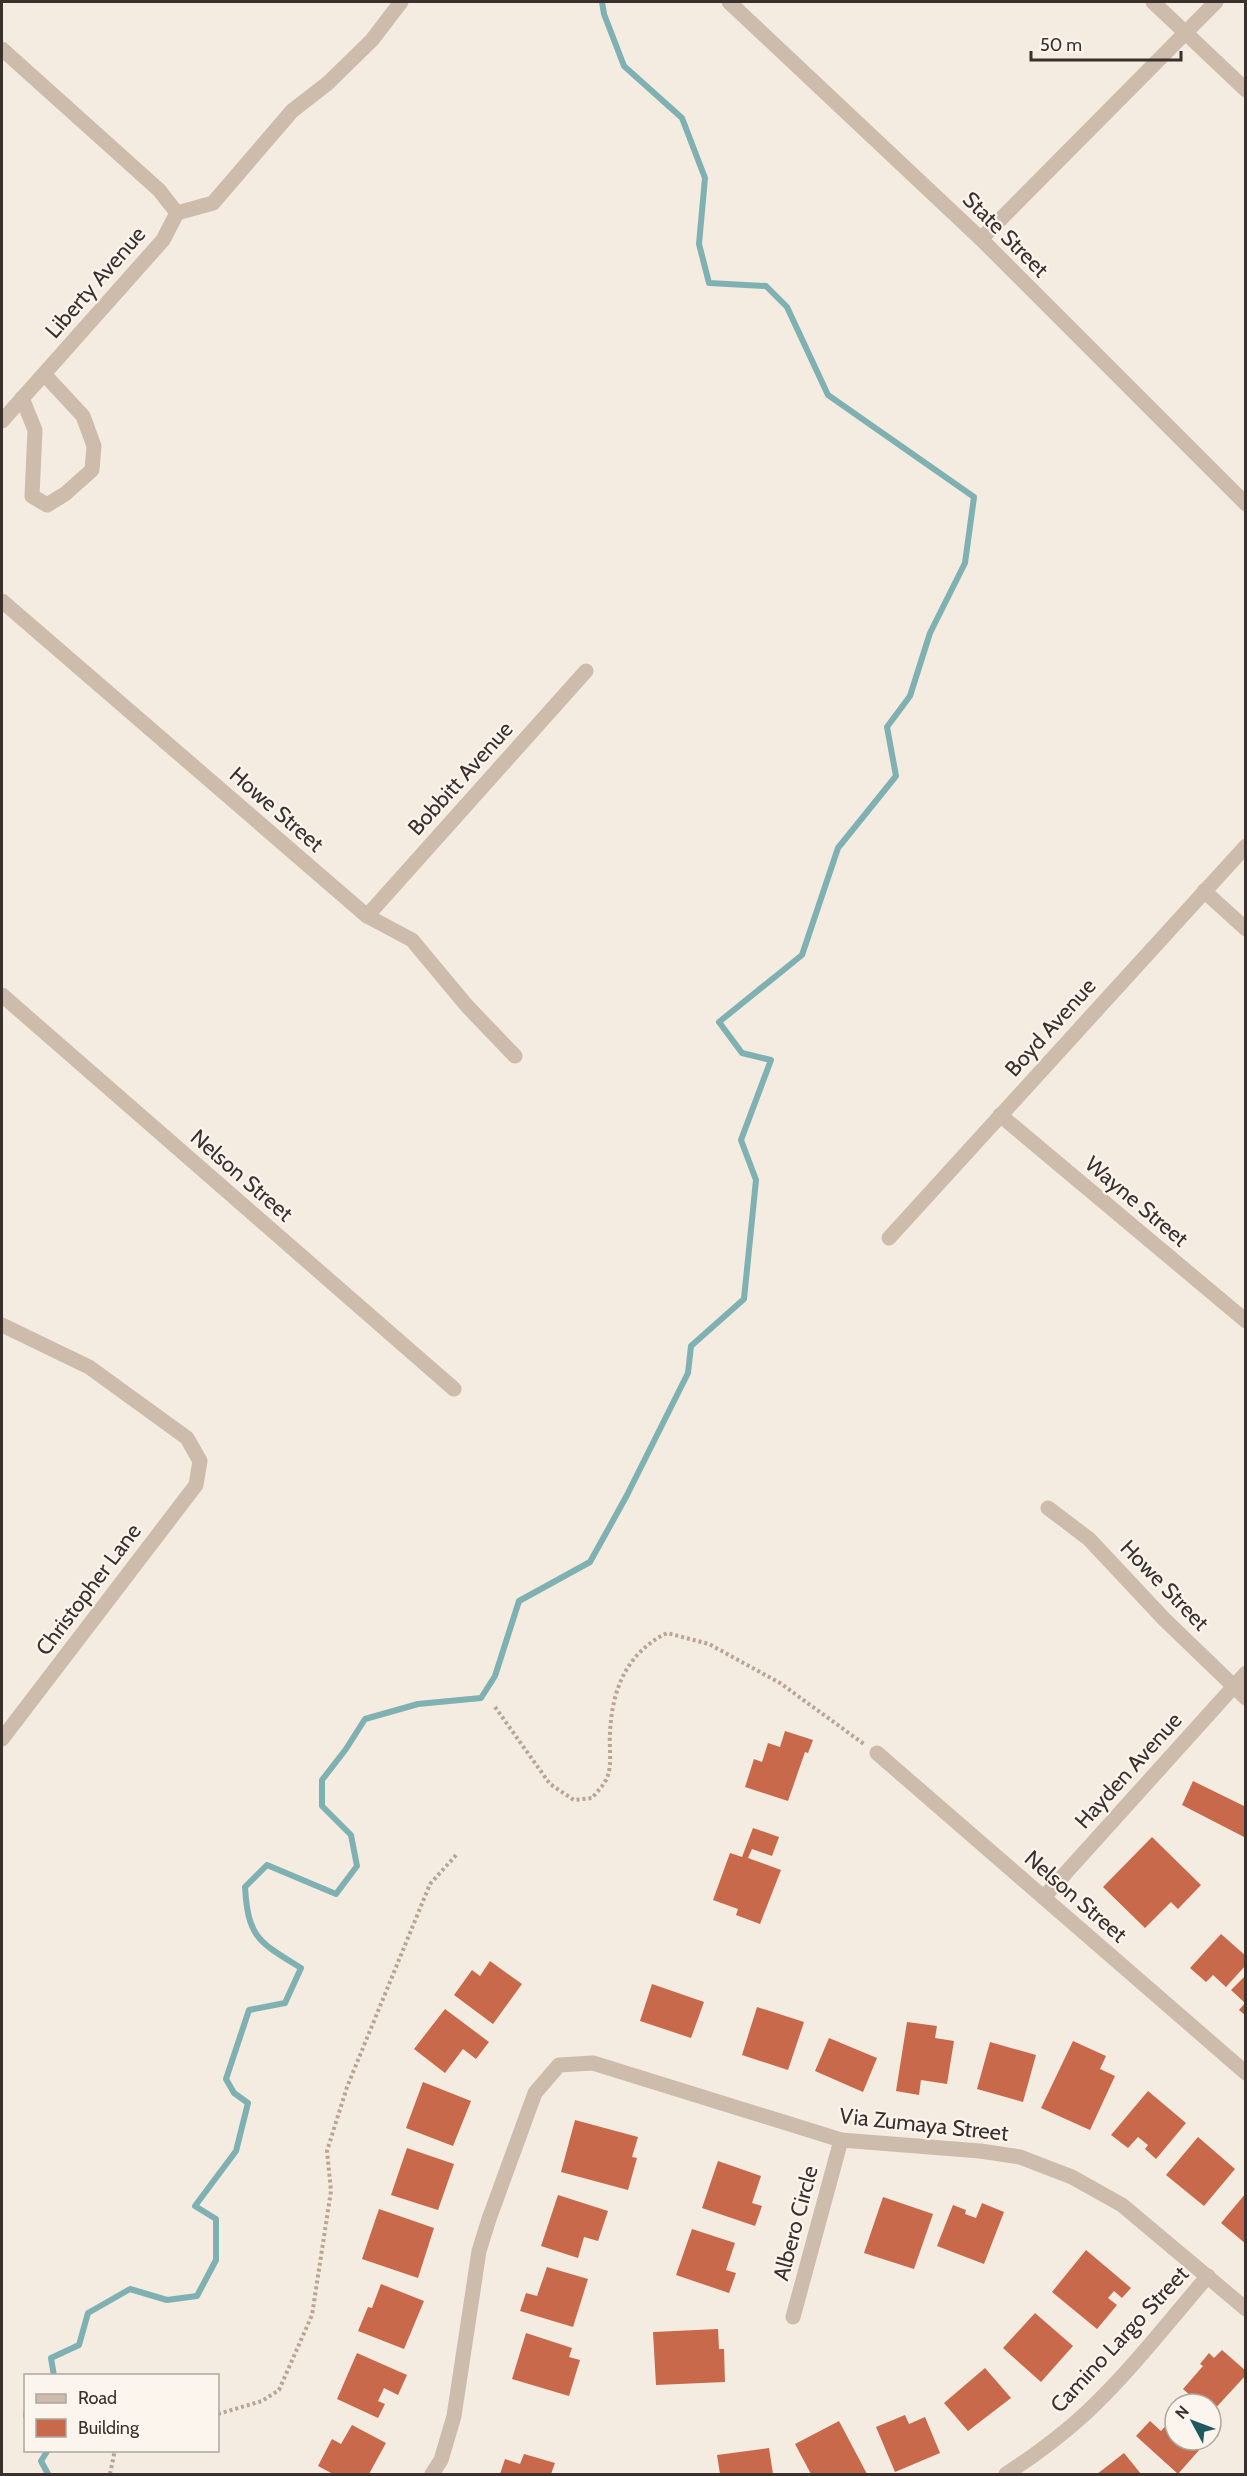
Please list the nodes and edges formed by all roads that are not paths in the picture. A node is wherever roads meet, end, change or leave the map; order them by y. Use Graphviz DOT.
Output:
graph roads {
  1 [pos="401,2"];
  2 [pos="729,2"];
  3 [pos="1153,2"];
  4 [pos="1216,2"];
  5 [pos="1185,34"];
  6 [pos="2,49"];
  7 [pos="1245,90"];
  8 [pos="177,213"];
  9 [pos="981,239"];
  10 [pos="44,374"];
  11 [pos="22,398"];
  12 [pos="2,421"];
  13 [pos="1245,504"];
  14 [pos="2,601"];
  15 [pos="586,671"];
  16 [pos="1245,846"];
  17 [pos="1204,891"];
  18 [pos="367,916"];
  19 [pos="1245,929"];
  20 [pos="2,995"];
  21 [pos="515,1056"];
  22 [pos="1000,1115"];
  23 [pos="889,1238"];
  24 [pos="1245,1321"];
  25 [pos="2,1325"];
  26 [pos="454,1389"];
  27 [pos="1048,1508"];
  28 [pos="1245,1673"];
  29 [pos="1233,1687"];
  30 [pos="1245,1698"];
  31 [pos="2,1739"];
  32 [pos="877,1753"];
  33 [pos="1044,1897"];
  34 [pos="1245,2073"];
  35 [pos="841,2140"];
  36 [pos="1208,2276"];
  37 [pos="1245,2309"];
  38 [pos="793,2317"];
  39 [pos="432,2475"];
  40 [pos="1006,2475"];
  1 -- 8 [label="street"];
  2 -- 9 [label="street, State Street"];
  3 -- 5 [label="street"];
  4 -- 5 [label="street"];
  5 -- 7 [label="street"];
  5 -- 9 [label="street"];
  6 -- 8 [label="street"];
  8 -- 10 [label="street, Liberty Avenue"];
  9 -- 13 [label="street, State Street"];
  10 -- 11 [label="street, Liberty Avenue"];
  10 -- 11 [label="street"];
  11 -- 12 [label="street, Liberty Avenue"];
  14 -- 18 [label="street, Howe Street"];
  15 -- 18 [label="street, Bobbitt Avenue"];
  16 -- 17 [label="street, Boyd Avenue"];
  17 -- 19 [label="street"];
  17 -- 22 [label="street, Boyd Avenue"];
  18 -- 21 [label="street, Howe Street"];
  20 -- 26 [label="street, Nelson Street"];
  22 -- 23 [label="street, Boyd Avenue"];
  22 -- 24 [label="street, Wayne Street"];
  25 -- 31 [label="street, Christopher Lane"];
  27 -- 29 [label="street, Howe Street"];
  28 -- 29 [label="street, Hayden Avenue"];
  29 -- 30 [label="street, Howe Street"];
  29 -- 33 [label="street, Hayden Avenue"];
  32 -- 33 [label="street, Nelson Street"];
  33 -- 34 [label="street, Nelson Street"];
  35 -- 36 [label="street, Via Zumaya Street"];
  35 -- 38 [label="street, Albero Circle"];
  35 -- 39 [label="street, Via Zumaya Street"];
  36 -- 37 [label="street, Via Zumaya Street"];
  36 -- 40 [label="street, Camino Largo Street"];
}
